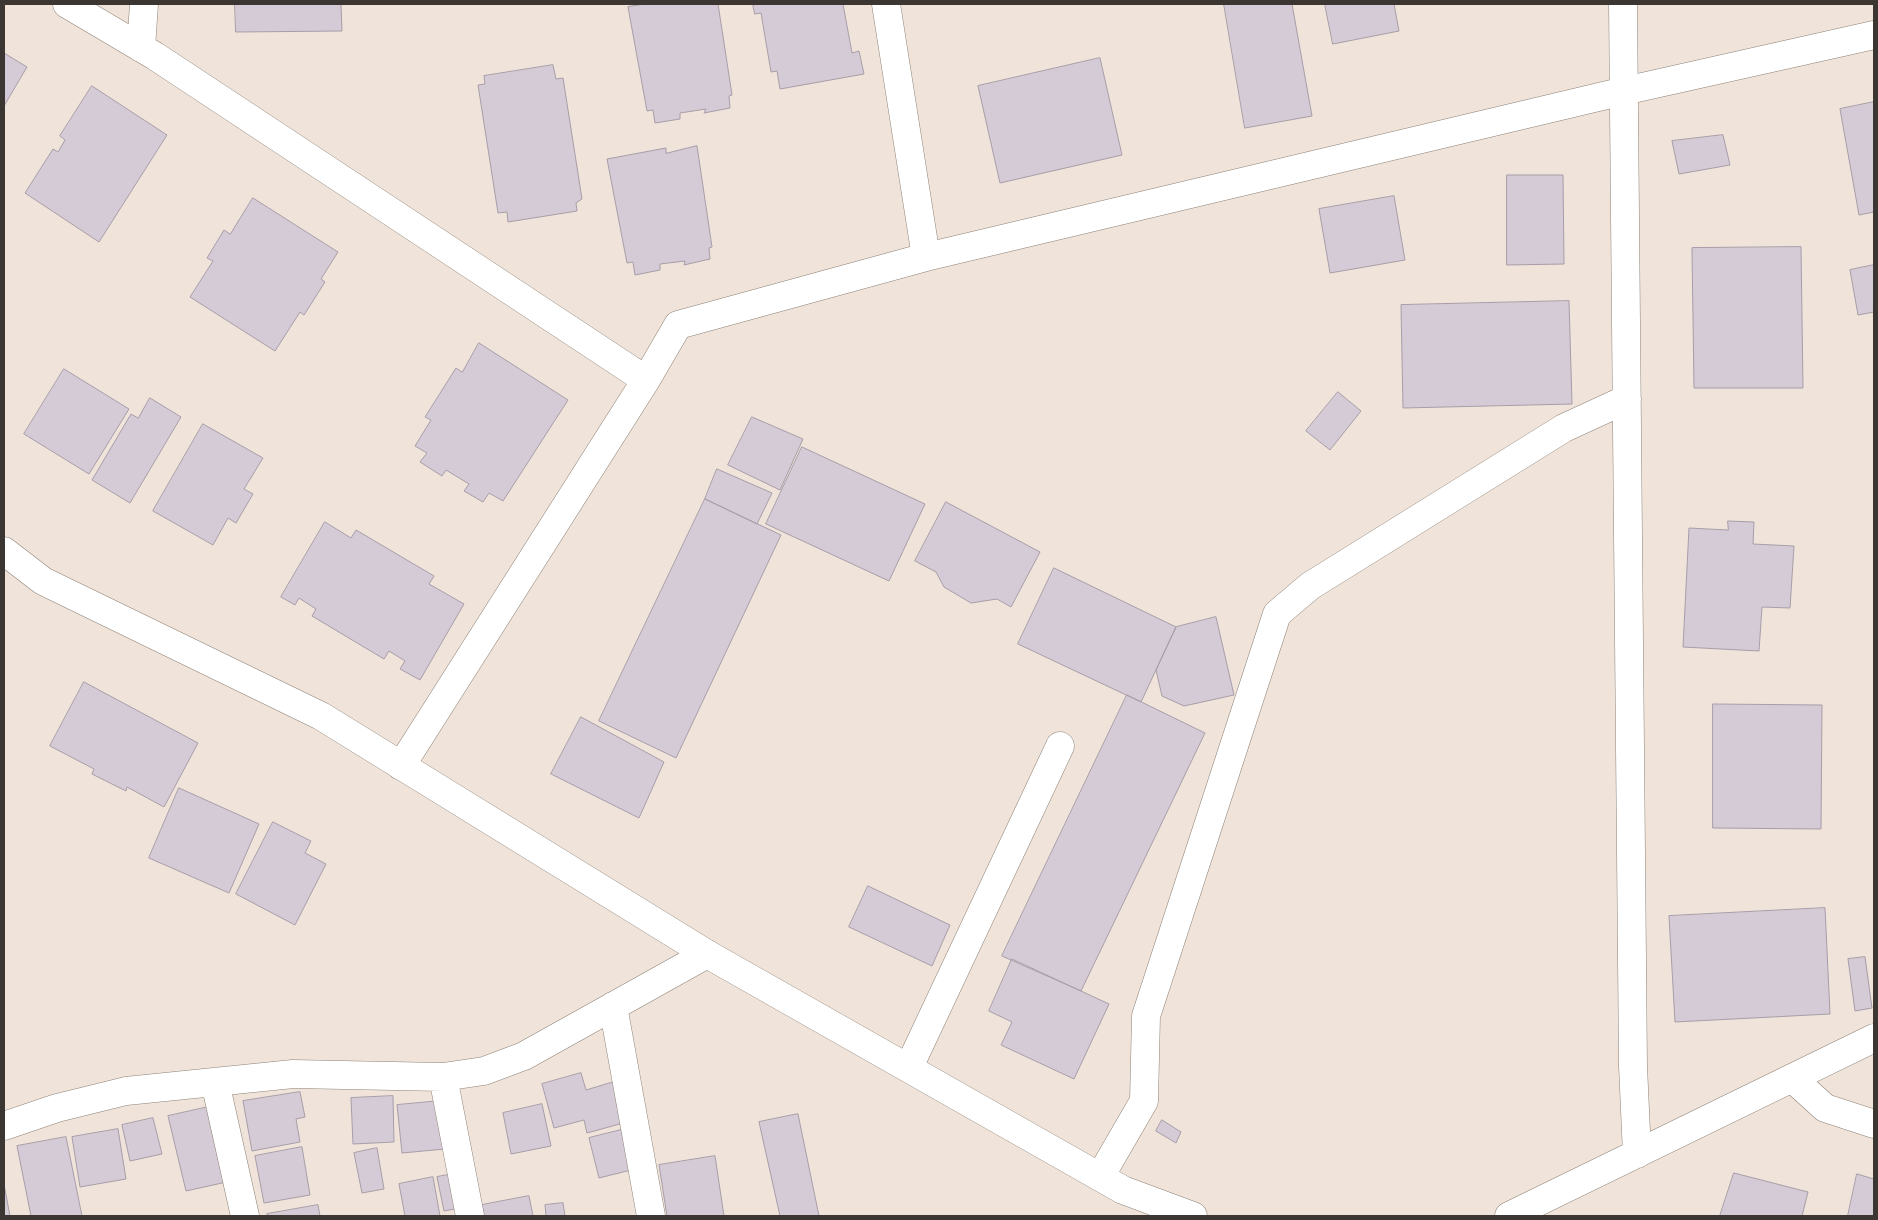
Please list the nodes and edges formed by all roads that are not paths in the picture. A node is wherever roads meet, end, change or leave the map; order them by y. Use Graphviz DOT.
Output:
graph roads {
  1 [pos="67,4"];
  2 [pos="144,4"];
  3 [pos="886,4"];
  4 [pos="1623,4"];
  5 [pos="1874,35"];
  6 [pos="141,48"];
  7 [pos="1624,91"];
  8 [pos="926,256"];
  9 [pos="646,380"];
  10 [pos="1627,399"];
  11 [pos="4,550"];
  12 [pos="1060,746"];
  13 [pos="401,766"];
  14 [pos="706,954"];
  15 [pos="613,1006"];
  16 [pos="1874,1038"];
  17 [pos="909,1068"];
  18 [pos="443,1077"];
  19 [pos="1792,1078"];
  20 [pos="215,1082"];
  21 [pos="1874,1124"];
  22 [pos="4,1126"];
  23 [pos="1637,1154"];
  24 [pos="1111,1183"];
  25 [pos="245,1216"];
  26 [pos="470,1216"];
  27 [pos="651,1216"];
  28 [pos="1141,1216"];
  29 [pos="1193,1216"];
  30 [pos="1509,1216"];
  1 -- 6 [label="street"];
  2 -- 6 [label="street"];
  3 -- 8 [label="street"];
  4 -- 7 [label="street"];
  5 -- 7 [label="street"];
  6 -- 9 [label="street"];
  7 -- 8 [label="street"];
  7 -- 10 [label="street"];
  8 -- 9 [label="street"];
  9 -- 13 [label="street"];
  10 -- 23 [label="street"];
  10 -- 24 [label="street"];
  11 -- 13 [label="street"];
  12 -- 17 [label="street"];
  13 -- 14 [label="street"];
  14 -- 15 [label="street"];
  14 -- 17 [label="street"];
  15 -- 18 [label="street"];
  15 -- 27 [label="street"];
  16 -- 19 [label="street"];
  17 -- 24 [label="street"];
  18 -- 20 [label="street"];
  18 -- 26 [label="street"];
  19 -- 21 [label="street"];
  19 -- 23 [label="street"];
  20 -- 22 [label="street"];
  20 -- 25 [label="street"];
  23 -- 30 [label="street"];
  24 -- 28 [label="street"];
  24 -- 29 [label="street"];
}
